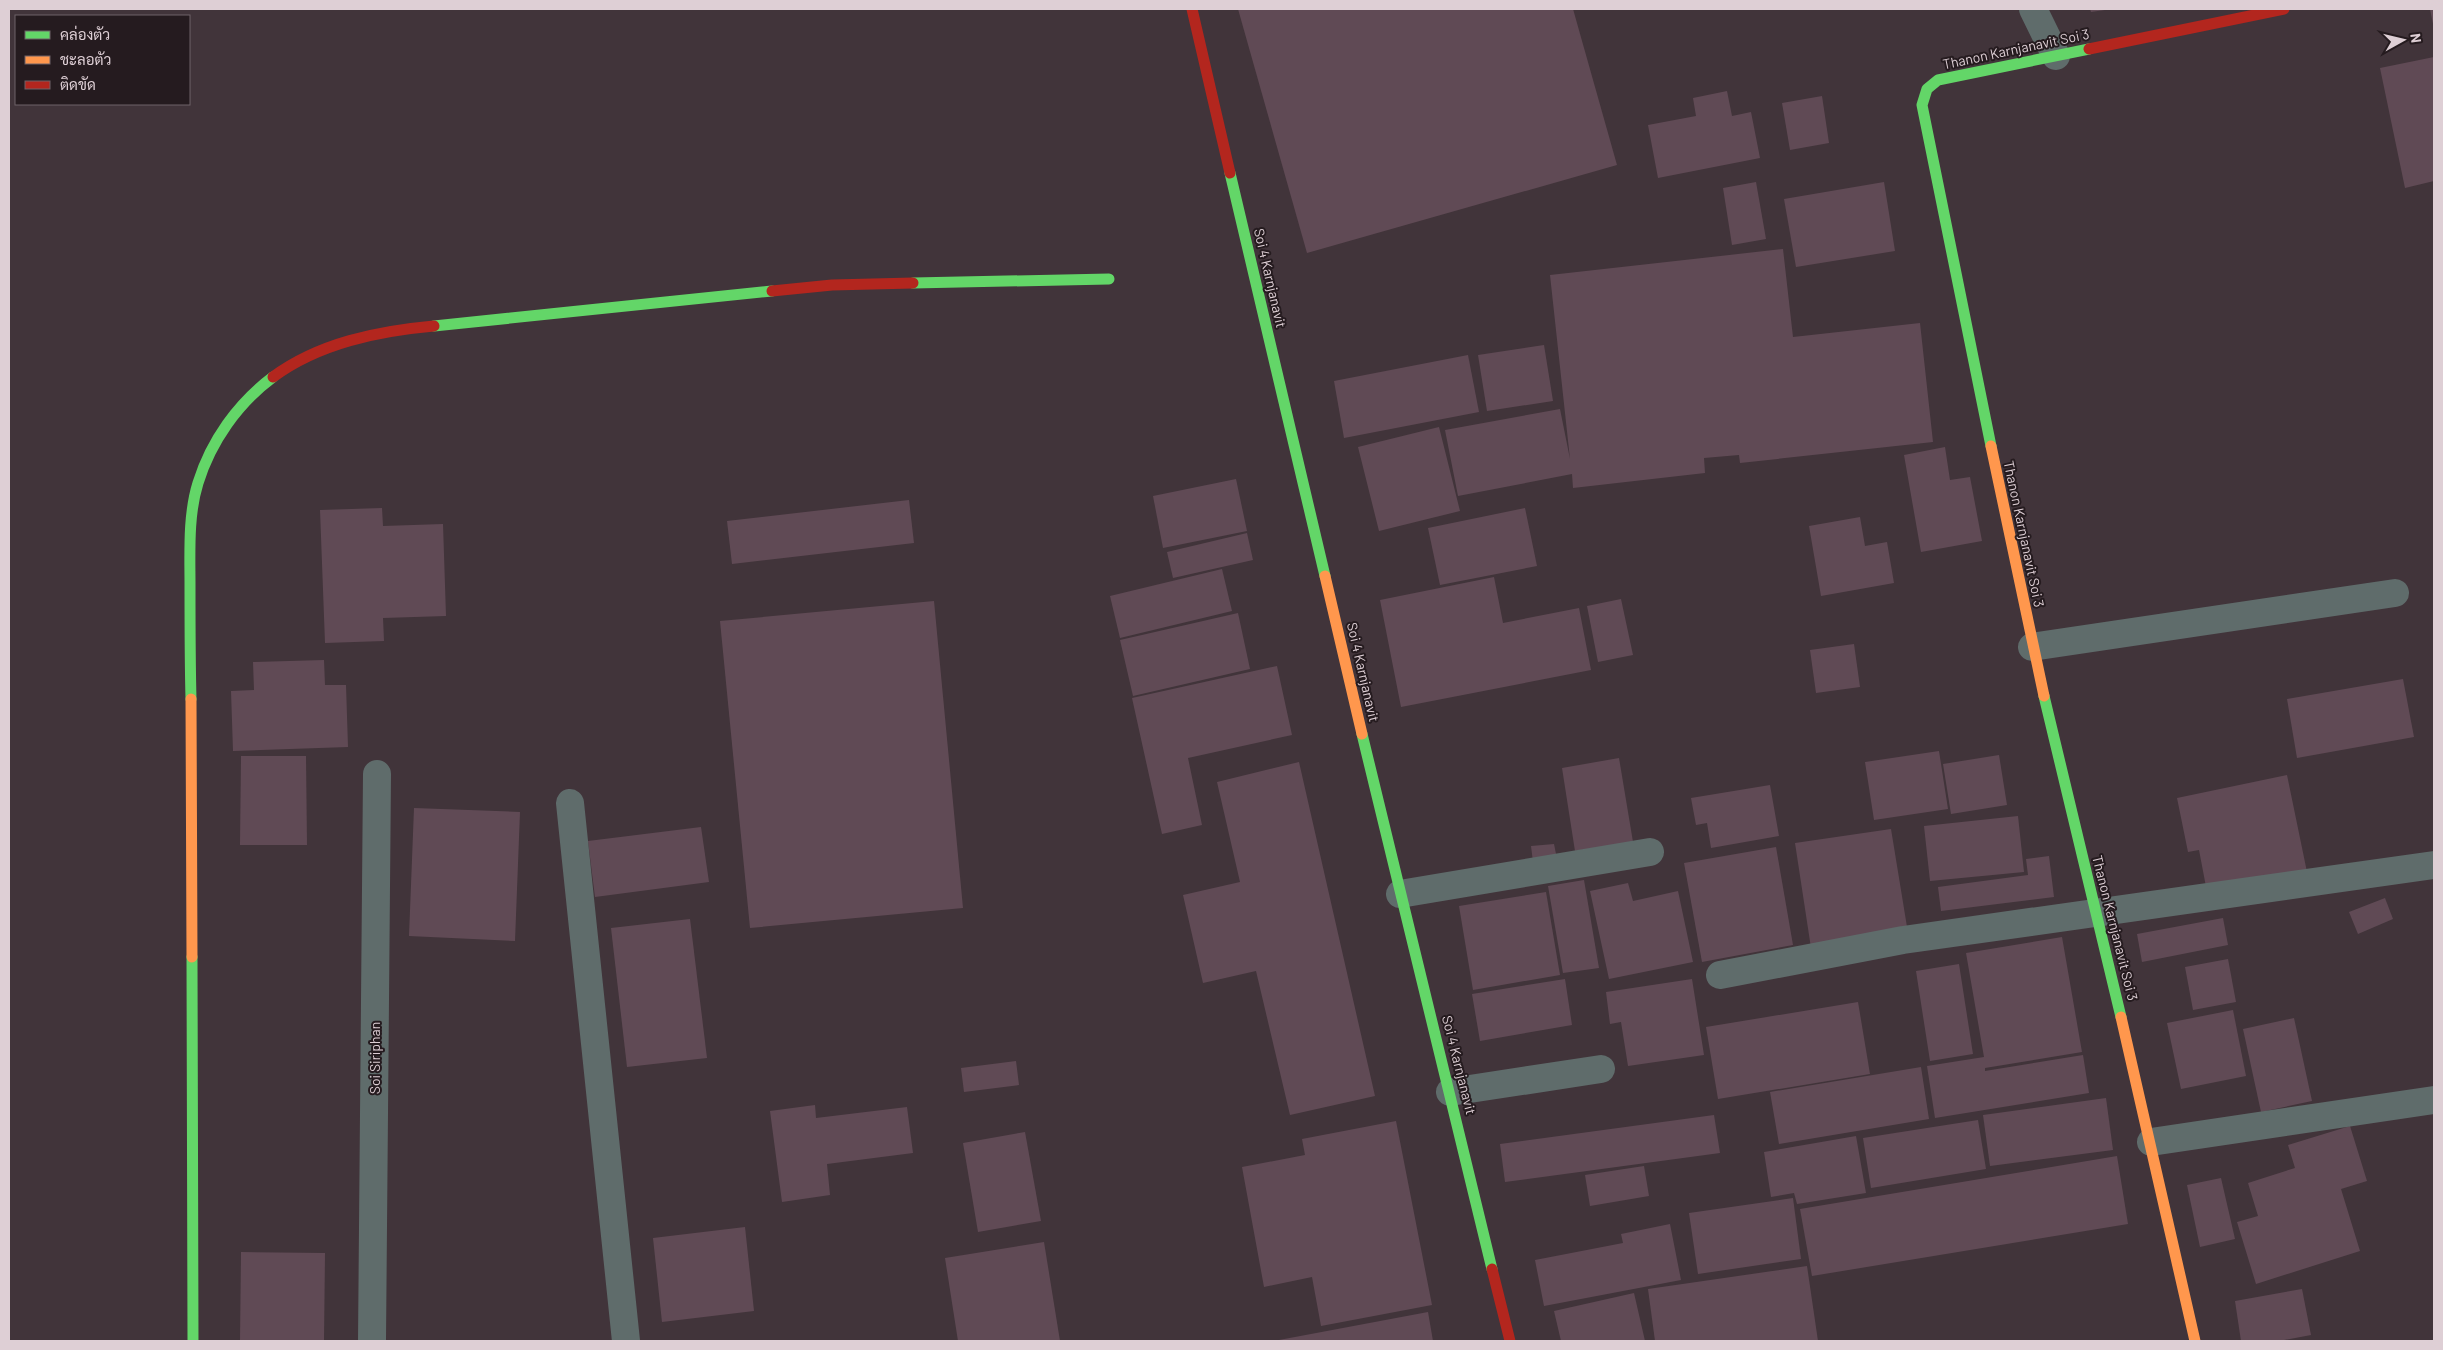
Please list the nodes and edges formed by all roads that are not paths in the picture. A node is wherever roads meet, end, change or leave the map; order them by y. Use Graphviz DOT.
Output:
graph roads {
  1 [pos="1192,9"];
  2 [pos="2034,9"];
  3 [pos="2284,9"];
  4 [pos="2056,56"];
  5 [pos="1109,280"];
  6 [pos="2395,593"];
  7 [pos="2032,647"];
  8 [pos="377,774"];
  9 [pos="570,803"];
  10 [pos="1650,852"];
  11 [pos="2434,865"];
  12 [pos="1400,894"];
  13 [pos="2095,913"];
  14 [pos="1720,975"];
  15 [pos="1601,1069"];
  16 [pos="1450,1092"];
  17 [pos="2434,1100"];
  18 [pos="2151,1142"];
  19 [pos="193,1341"];
  20 [pos="372,1341"];
  21 [pos="626,1341"];
  22 [pos="1510,1341"];
  23 [pos="2195,1341"];
  1 -- 12 [label="street, Soi 4 Karnjanavit"];
  2 -- 4 [label="street"];
  3 -- 4 [label="street, Thanon Karnjanavit Soi 3"];
  4 -- 7 [label="street, Thanon Karnjanavit Soi 3"];
  5 -- 19 [label="street"];
  6 -- 7 [label="street"];
  7 -- 13 [label="street, Thanon Karnjanavit Soi 3"];
  8 -- 20 [label="street, Soi Siriphan"];
  9 -- 21 [label="street"];
  10 -- 12 [label="street"];
  11 -- 13 [label="street"];
  12 -- 16 [label="street, Soi 4 Karnjanavit"];
  13 -- 14 [label="street"];
  13 -- 18 [label="street, Thanon Karnjanavit Soi 3"];
  15 -- 16 [label="street"];
  16 -- 22 [label="street, Soi 4 Karnjanavit"];
  17 -- 18 [label="street"];
  18 -- 23 [label="street, Thanon Karnjanavit Soi 3"];
}
